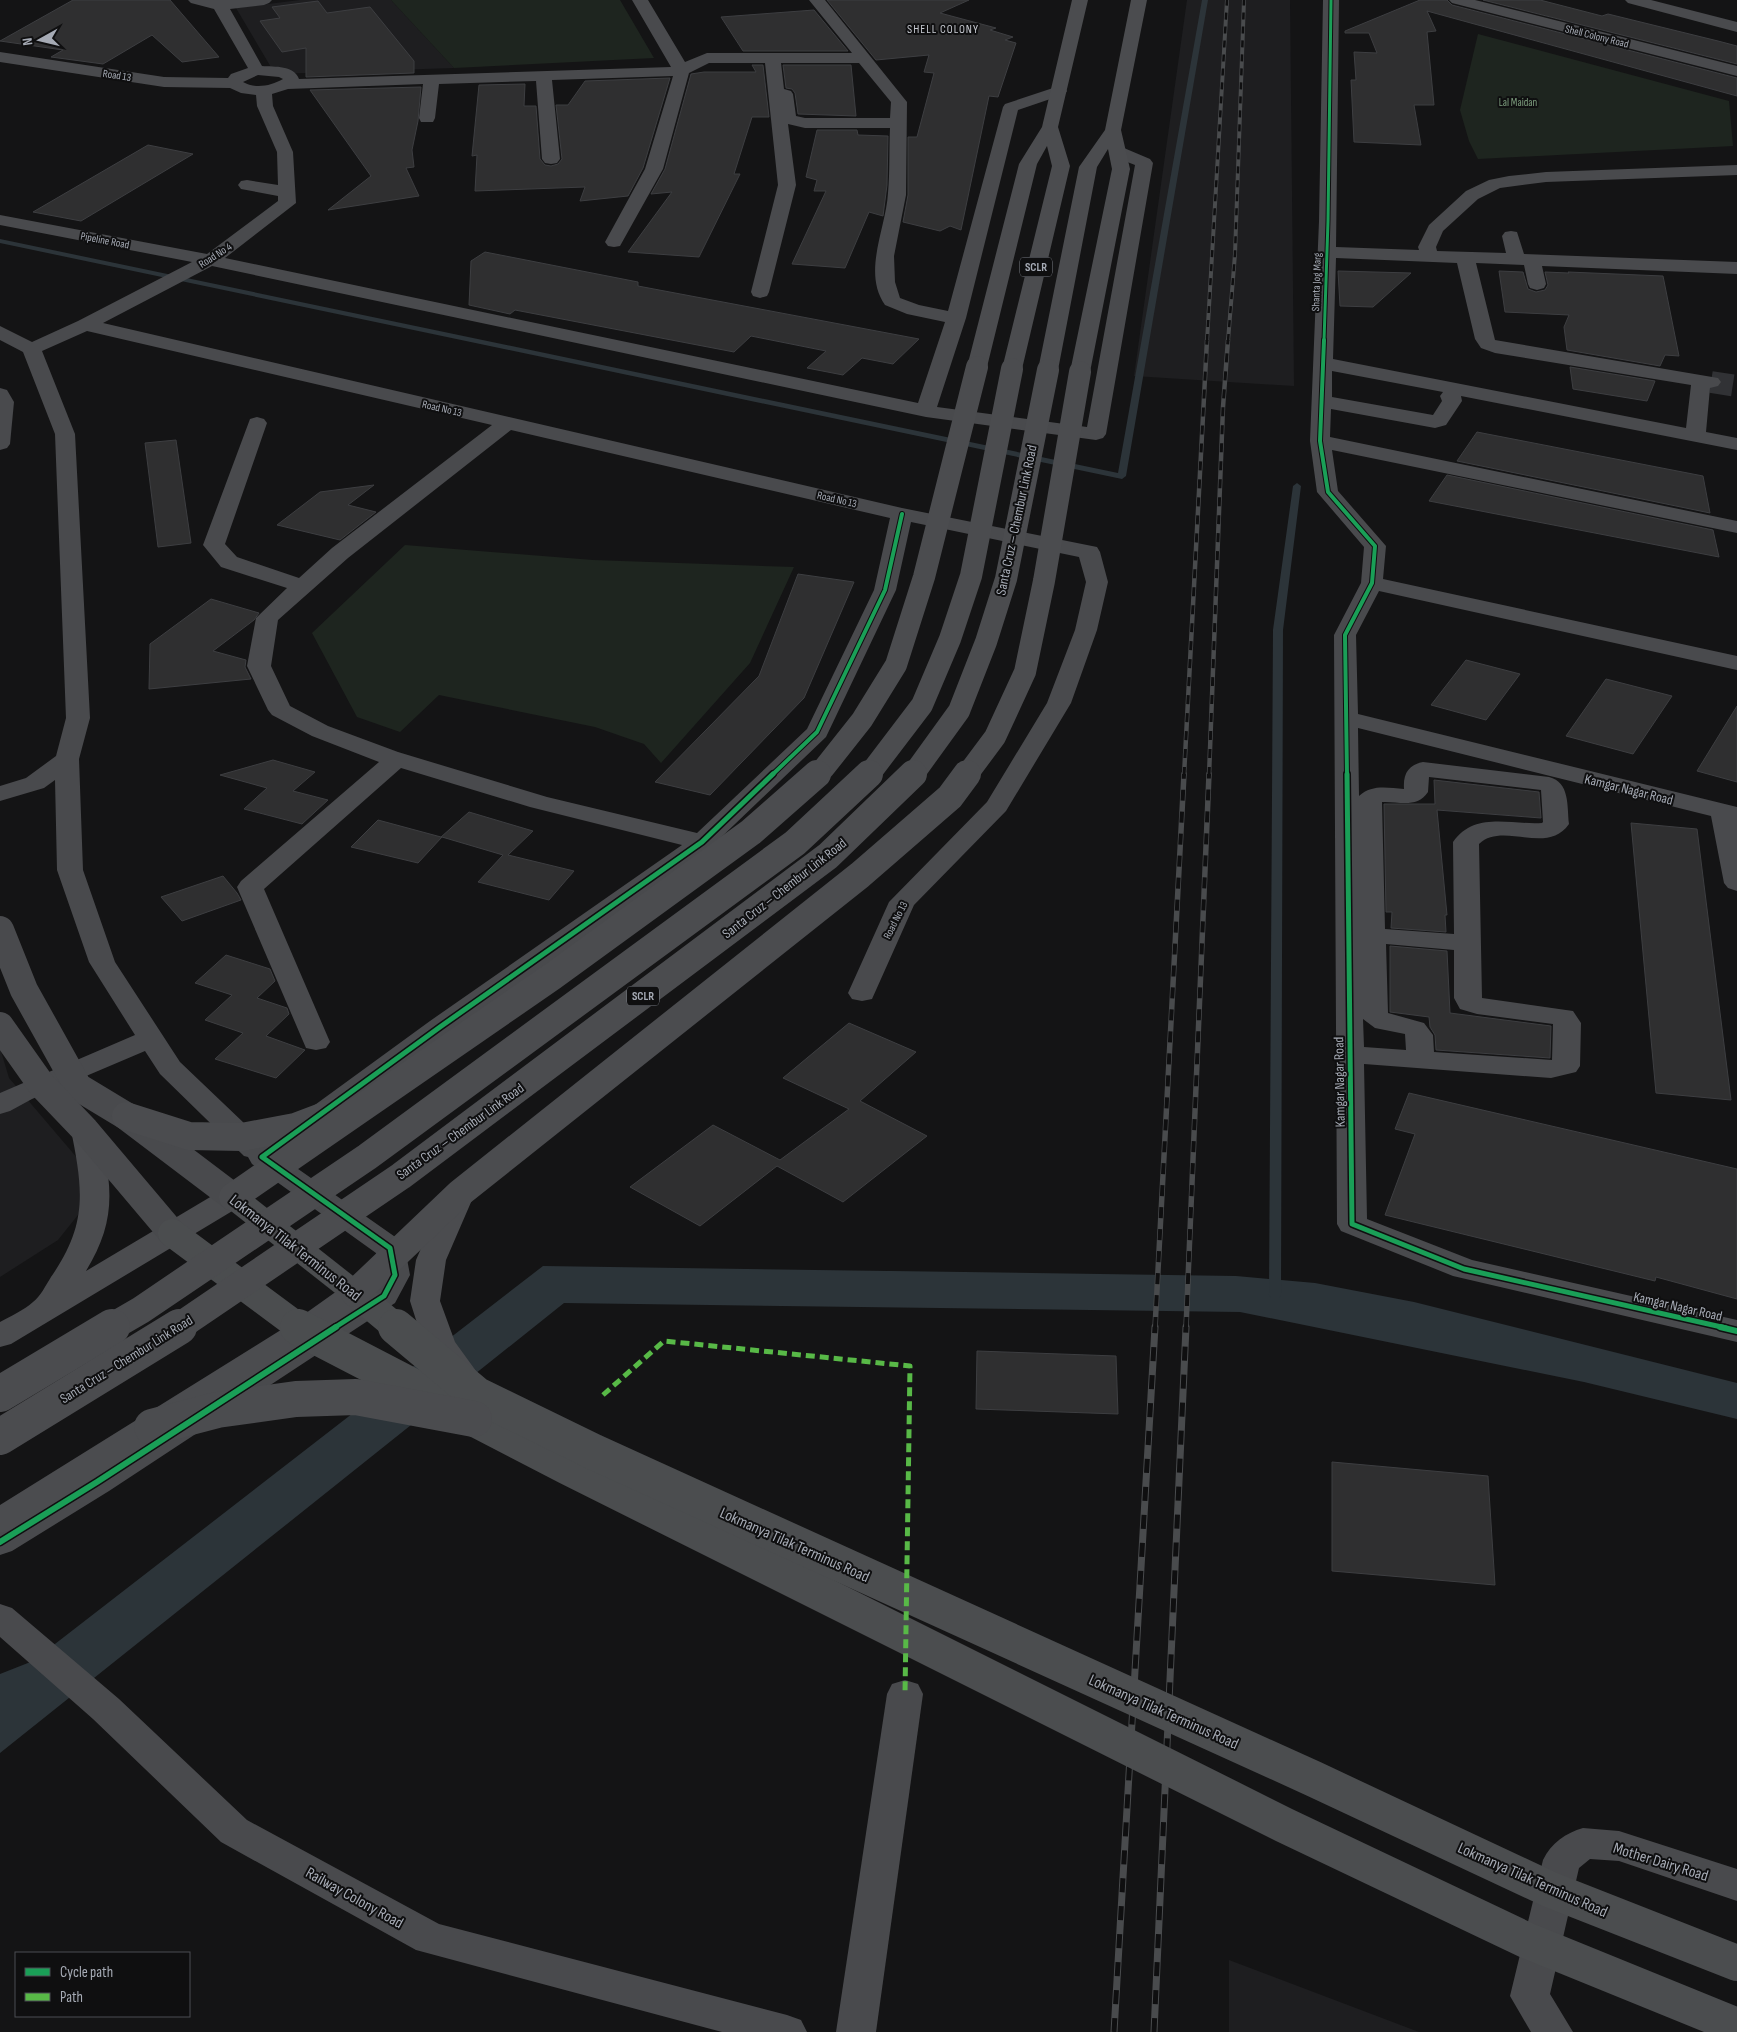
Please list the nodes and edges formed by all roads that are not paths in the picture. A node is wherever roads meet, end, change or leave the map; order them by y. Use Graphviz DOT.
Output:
graph roads {
  1 [pos="196,0"];
  2 [pos="264,0"];
  3 [pos="640,0"];
  4 [pos="817,0"];
  5 [pos="1080,0"];
  6 [pos="1139,0"];
  7 [pos="1331,0"];
  8 [pos="1457,0"];
  9 [pos="1633,0"];
  10 [pos="220,6"];
  11 [pos="1737,27"];
  12 [pos="0,57"];
  13 [pos="776,58"];
  14 [pos="863,58"];
  15 [pos="257,70"];
  16 [pos="682,71"];
  17 [pos="1737,71"];
  18 [pos="544,76"];
  19 [pos="432,79"];
  20 [pos="234,83"];
  21 [pos="288,84"];
  22 [pos="263,90"];
  23 [pos="1058,91"];
  24 [pos="427,118"];
  25 [pos="898,123"];
  26 [pos="1050,127"];
  27 [pos="1113,130"];
  28 [pos="1118,152"];
  29 [pos="552,159"];
  30 [pos="1737,170"];
  31 [pos="246,186"];
  32 [pos="287,192"];
  33 [pos="0,220"];
  34 [pos="614,242"];
  35 [pos="1428,251"];
  36 [pos="1328,252"];
  37 [pos="1518,252"];
  38 [pos="1465,257"];
  39 [pos="205,263"];
  40 [pos="1735,272"];
  41 [pos="1537,284"];
  42 [pos="760,292"];
  43 [pos="956,318"];
  44 [pos="86,325"];
  45 [pos="0,332"];
  46 [pos="31,349"];
  47 [pos="1324,363"];
  48 [pos="0,394"];
  49 [pos="1454,395"];
  50 [pos="1322,401"];
  51 [pos="1347,406"];
  52 [pos="926,411"];
  53 [pos="257,423"];
  54 [pos="507,423"];
  55 [pos="1695,436"];
  56 [pos="1320,442"];
  57 [pos="0,444"];
  58 [pos="1737,444"];
  59 [pos="902,514"];
  60 [pos="1737,527"];
  61 [pos="1375,546"];
  62 [pos="1372,583"];
  63 [pos="303,586"];
  64 [pos="1737,663"];
  65 [pos="1346,718"];
  66 [pos="67,759"];
  67 [pos="396,760"];
  68 [pos="1478,763"];
  69 [pos="0,794"];
  70 [pos="1730,814"];
  71 [pos="1358,821"];
  72 [pos="702,842"];
  73 [pos="1737,883"];
  74 [pos="1360,926"];
  75 [pos="0,930"];
  76 [pos="1467,934"];
  77 [pos="1361,979"];
  78 [pos="862,994"];
  79 [pos="0,1026"];
  80 [pos="151,1038"];
  81 [pos="316,1042"];
  82 [pos="1350,1055"];
  83 [pos="1420,1060"];
  84 [pos="413,1072"];
  85 [pos="0,1105"];
  86 [pos="126,1116"];
  87 [pos="85,1130"];
  88 [pos="262,1157"];
  89 [pos="460,1193"];
  90 [pos="233,1197"];
  91 [pos="172,1233"];
  92 [pos="355,1293"];
  93 [pos="43,1310"];
  94 [pos="304,1331"];
  95 [pos="1737,1331"];
  96 [pos="0,1336"];
  97 [pos="0,1394"];
  98 [pos="476,1407"];
  99 [pos="152,1427"];
  100 [pos="0,1437"];
  101 [pos="0,1521"];
  102 [pos="0,1542"];
  103 [pos="11,1626"];
  104 [pos="905,1694"];
  105 [pos="1737,1885"];
  106 [pos="1737,1963"];
  107 [pos="1737,2026"];
  108 [pos="787,2032"];
  109 [pos="856,2032"];
  110 [pos="1553,2032"];
  1 -- 10 [label="street"];
  2 -- 10 [label="street"];
  3 -- 16 [label="street"];
  4 -- 14 [label="street"];
  5 -- 23 [label="highway, Santa Cruz – Chembur Link Road / SCLR"];
  6 -- 27 [label="highway, Santa Cruz – Chembur Link Road / SCLR"];
  7 -- 36 [label="street, Shanta Jog Marg"];
  8 -- 17 [label="street, Shell Colony Road"];
  9 -- 11 [label="street"];
  10 -- 15 [label="street"];
  12 -- 20 [label="street, Road 13"];
  13 -- 14 [label="street"];
  13 -- 16 [label="street"];
  13 -- 25 [label="street"];
  13 -- 42 [label="street"];
  14 -- 25 [label="street"];
  15 -- 20 [label="street"];
  15 -- 21 [label="street"];
  16 -- 18 [label="street"];
  16 -- 34 [label="street"];
  18 -- 19 [label="street"];
  18 -- 29 [label="street"];
  19 -- 21 [label="street"];
  19 -- 24 [label="street"];
  20 -- 22 [label="street, Road 13"];
  21 -- 22 [label="street"];
  22 -- 32 [label="street"];
  23 -- 26 [label="highway, Santa Cruz – Chembur Link Road / SCLR"];
  23 -- 43 [label="street"];
  25 -- 43 [label="street"];
  26 -- 84 [label="highway, bridge"];
  26 -- 97 [label="highway, Santa Cruz – Chembur Link Road / SCLR, bridge"];
  27 -- 28 [label="highway"];
  27 -- 100 [label="highway, Santa Cruz – Chembur Link Road / SCLR, bridge"];
  28 -- 52 [label="street, Pipeline Road"];
  28 -- 89 [label="highway, bridge"];
  30 -- 35 [label="street"];
  31 -- 32 [label="street"];
  32 -- 39 [label="street, Road No 4"];
  33 -- 39 [label="street, Pipeline Road"];
  35 -- 36 [label="street"];
  35 -- 37 [label="street"];
  35 -- 38 [label="street"];
  36 -- 47 [label="street, Shanta Jog Marg"];
  37 -- 38 [label="street"];
  37 -- 40 [label="street"];
  37 -- 41 [label="street"];
  38 -- 55 [label="street"];
  39 -- 44 [label="street, Road No 4"];
  39 -- 52 [label="street, Pipeline Road"];
  43 -- 52 [label="street"];
  44 -- 46 [label="street, Road No 4"];
  44 -- 54 [label="street, Road No 13"];
  45 -- 46 [label="street"];
  46 -- 66 [label="street"];
  47 -- 49 [label="street"];
  47 -- 50 [label="street, Shanta Jog Marg"];
  48 -- 57 [label="street"];
  49 -- 51 [label="street"];
  49 -- 51 [label="street"];
  49 -- 55 [label="street"];
  50 -- 51 [label="street"];
  50 -- 56 [label="street, Shanta Jog Marg"];
  53 -- 63 [label="street"];
  54 -- 59 [label="street, Road No 13"];
  54 -- 63 [label="street"];
  55 -- 58 [label="street"];
  56 -- 60 [label="street"];
  56 -- 61 [label="street, Shanta Jog Marg"];
  59 -- 72 [label="street"];
  59 -- 78 [label="street, Road No 13"];
  61 -- 62 [label="street, Kamgar Nagar Road"];
  62 -- 64 [label="street"];
  62 -- 65 [label="street, Kamgar Nagar Road"];
  63 -- 67 [label="street"];
  65 -- 68 [label="street, Kamgar Nagar Road"];
  65 -- 71 [label="street, Kamgar Nagar Road"];
  66 -- 69 [label="street"];
  66 -- 80 [label="street"];
  67 -- 72 [label="street"];
  67 -- 81 [label="street"];
  68 -- 70 [label="street, Kamgar Nagar Road"];
  68 -- 71 [label="street"];
  68 -- 76 [label="street"];
  70 -- 73 [label="street"];
  71 -- 74 [label="street, Kamgar Nagar Road"];
  72 -- 88 [label="street"];
  74 -- 76 [label="street"];
  74 -- 77 [label="street, Kamgar Nagar Road"];
  75 -- 86 [label="street, Lokmanya Tilak Terminus Road, bridge"];
  76 -- 83 [label="street"];
  77 -- 82 [label="street, Kamgar Nagar Road"];
  77 -- 83 [label="street"];
  79 -- 87 [label="street, Lokmanya Tilak Terminus Road, bridge"];
  80 -- 85 [label="street"];
  80 -- 88 [label="street"];
  82 -- 83 [label="street"];
  82 -- 95 [label="street, Kamgar Nagar Road"];
  84 -- 86 [label="highway, bridge"];
  84 -- 90 [label="highway, bridge"];
  86 -- 90 [label="street, Lokmanya Tilak Terminus Road, bridge"];
  87 -- 91 [label="street, Lokmanya Tilak Terminus Road, bridge"];
  87 -- 93 [label="highway"];
  88 -- 102 [label="street"];
  89 -- 92 [label="highway, bridge"];
  89 -- 98 [label="highway, bridge"];
  90 -- 91 [label="highway"];
  90 -- 92 [label="main road, Lokmanya Tilak Terminus Road, bridge"];
  91 -- 93 [label="highway"];
  91 -- 94 [label="main road, Lokmanya Tilak Terminus Road, bridge"];
  92 -- 94 [label="highway"];
  92 -- 98 [label="main road, Lokmanya Tilak Terminus Road, bridge"];
  93 -- 96 [label="highway"];
  94 -- 98 [label="main road, Lokmanya Tilak Terminus Road, bridge"];
  94 -- 99 [label="highway, bridge"];
  98 -- 99 [label="highway, bridge"];
  98 -- 106 [label="main road, Lokmanya Tilak Terminus Road, bridge"];
  98 -- 107 [label="main road, Lokmanya Tilak Terminus Road, bridge"];
  99 -- 101 [label="highway"];
  103 -- 108 [label="street, Railway Colony Road"];
  104 -- 109 [label="street"];
  105 -- 110 [label="street, Mother Dairy Road"];
}
